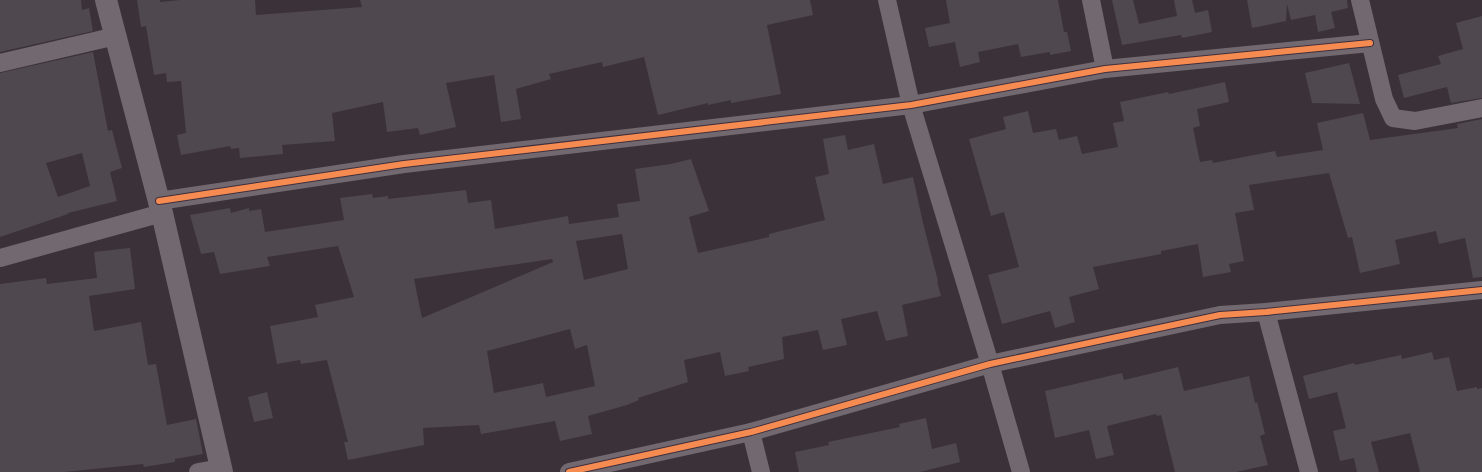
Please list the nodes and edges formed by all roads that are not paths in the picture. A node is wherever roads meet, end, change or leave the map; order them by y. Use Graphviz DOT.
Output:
graph roads {
  1 [pos="106,0"];
  2 [pos="887,0"];
  3 [pos="1091,0"];
  4 [pos="1360,0"];
  5 [pos="116,36"];
  6 [pos="1370,43"];
  7 [pos="0,63"];
  8 [pos="1105,69"];
  9 [pos="911,105"];
  10 [pos="1482,108"];
  11 [pos="161,207"];
  12 [pos="0,258"];
  13 [pos="1482,290"];
  14 [pos="1266,312"];
  15 [pos="990,364"];
  16 [pos="751,432"];
  17 [pos="222,470"];
  18 [pos="198,472"];
  19 [pos="569,472"];
  20 [pos="761,472"];
  21 [pos="1021,472"];
  22 [pos="1308,472"];
  1 -- 5 [label="street"];
  2 -- 9 [label="street"];
  3 -- 8 [label="street"];
  4 -- 6 [label="street"];
  5 -- 7 [label="street"];
  5 -- 11 [label="street"];
  6 -- 8 [label="street"];
  6 -- 10 [label="street"];
  8 -- 9 [label="street"];
  9 -- 11 [label="street"];
  9 -- 15 [label="street"];
  11 -- 12 [label="street"];
  11 -- 17 [label="street"];
  13 -- 14 [label="street"];
  14 -- 15 [label="street"];
  14 -- 22 [label="street"];
  15 -- 16 [label="street"];
  15 -- 21 [label="street"];
  16 -- 19 [label="street"];
  16 -- 20 [label="street"];
  17 -- 18 [label="street"];
}
